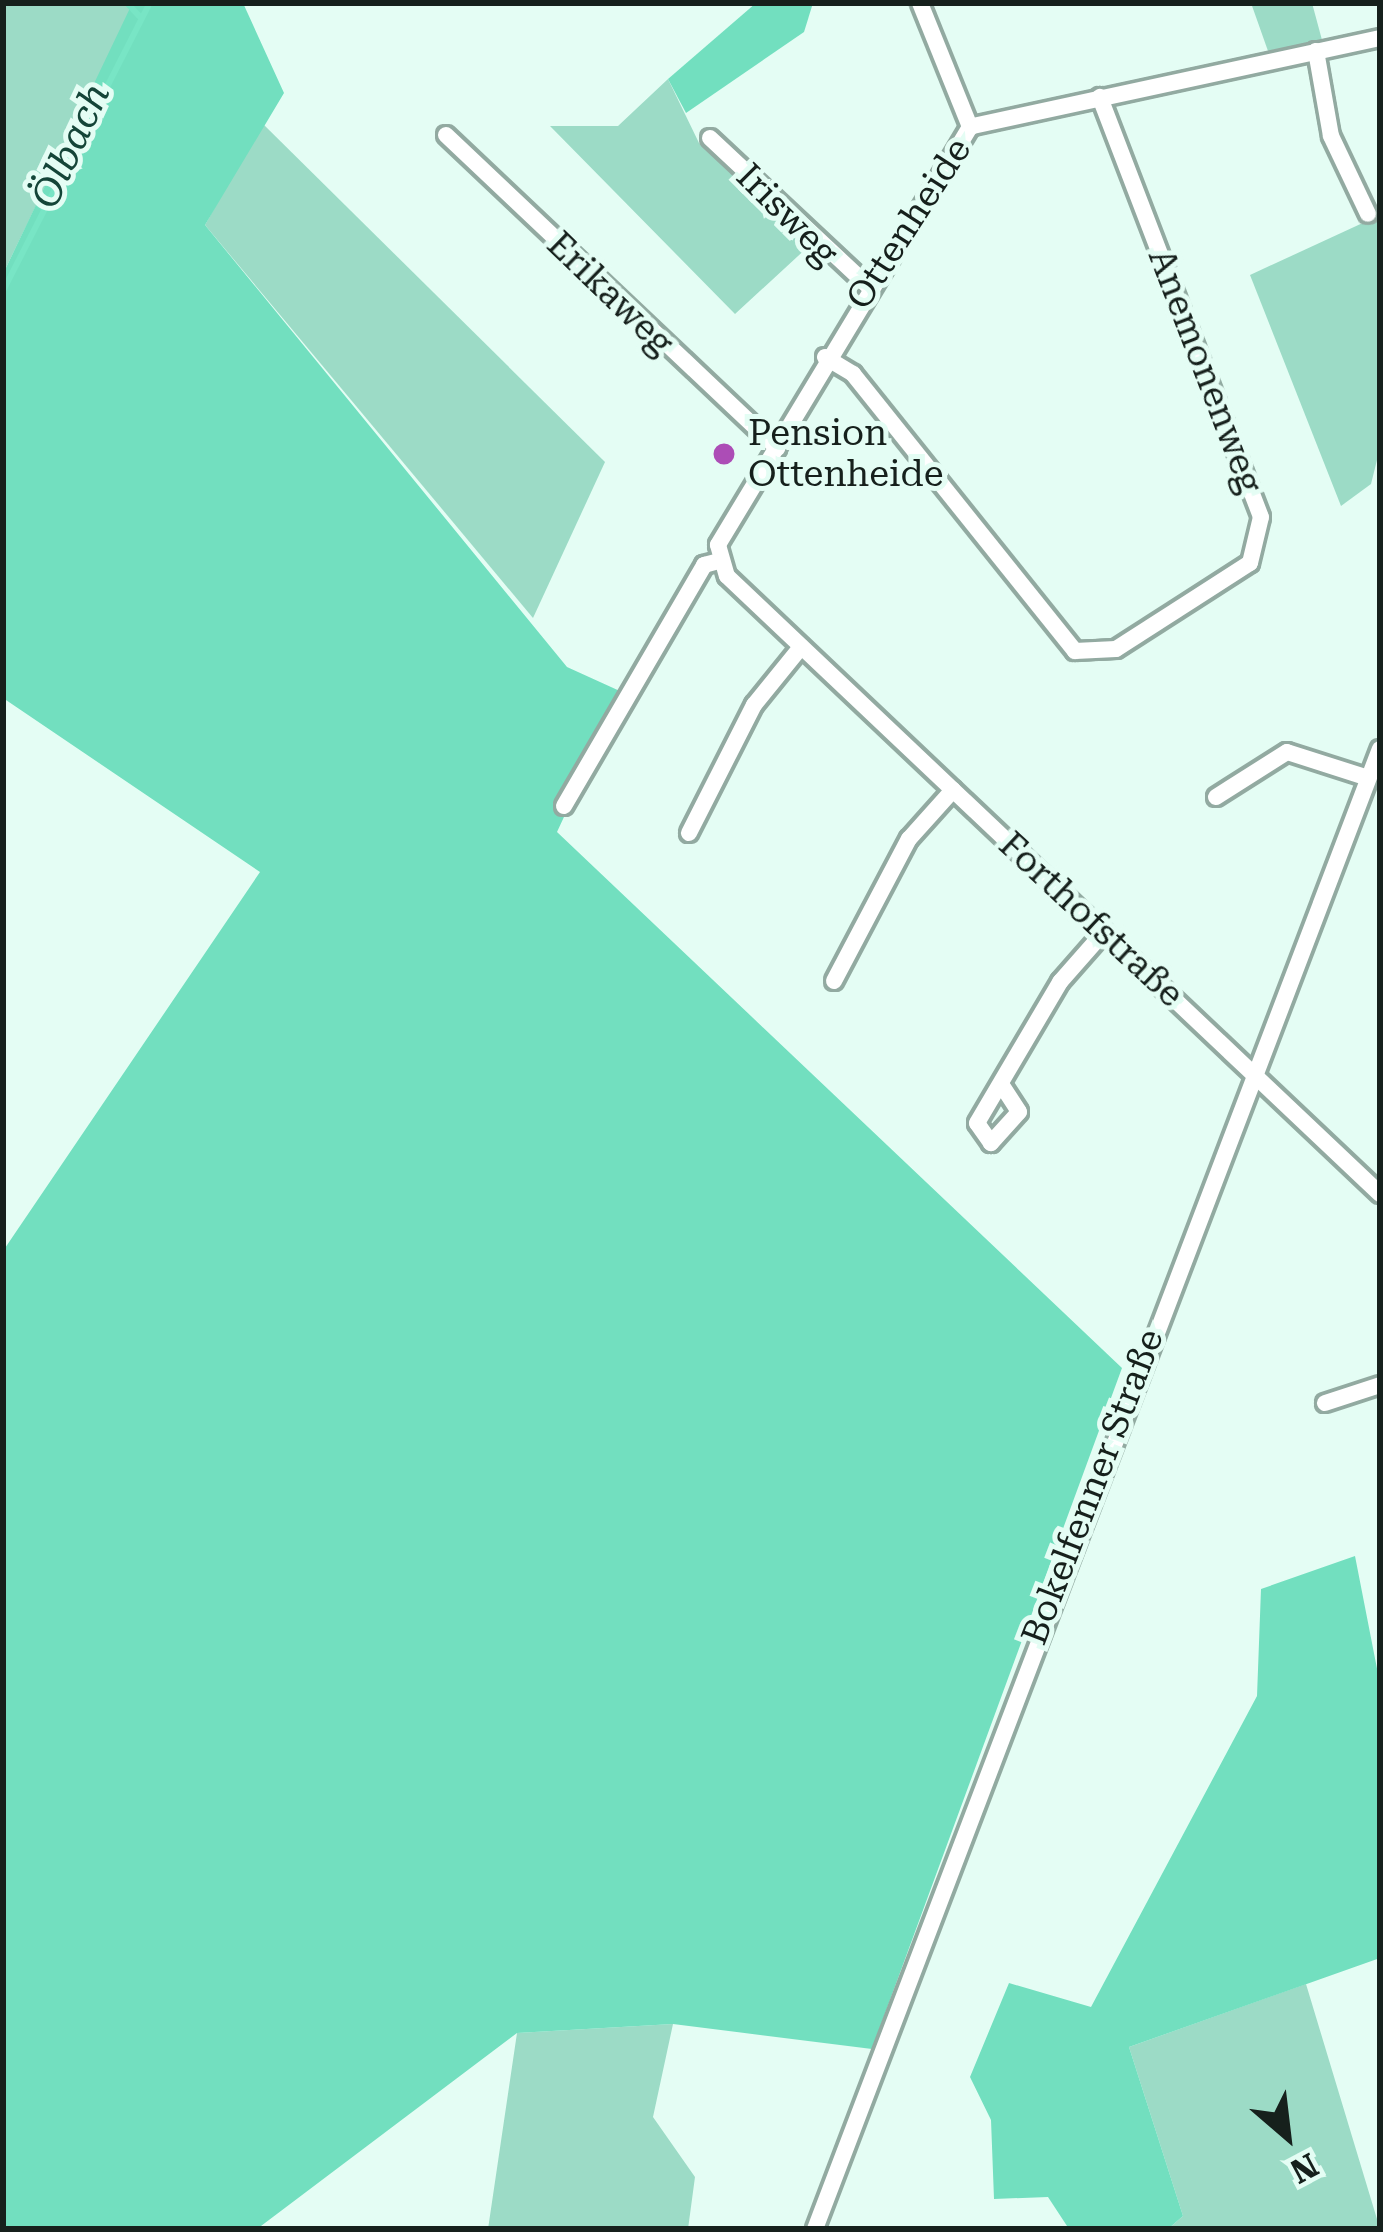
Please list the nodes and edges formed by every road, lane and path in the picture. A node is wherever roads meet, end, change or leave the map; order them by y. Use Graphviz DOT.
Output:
graph roads {
  1 [pos="920,3"];
  2 [pos="1380,38"];
  3 [pos="1316,52"];
  4 [pos="1100,98"];
  5 [pos="970,127"];
  6 [pos="446,135"];
  7 [pos="710,139"];
  8 [pos="1368,214"];
  9 [pos="868,286"];
  10 [pos="825,357"];
  11 [pos="777,448"];
  12 [pos="719,560"];
  13 [pos="801,646"];
  14 [pos="1380,749"];
  15 [pos="1368,778"];
  16 [pos="953,790"];
  17 [pos="1216,797"];
  18 [pos="565,806"];
  19 [pos="689,833"];
  20 [pos="1104,932"];
  21 [pos="833,981"];
  22 [pos="1254,1073"];
  23 [pos="1001,1084"];
  24 [pos="1380,1194"];
  25 [pos="1380,1385"];
  26 [pos="1325,1403"];
  27 [pos="814,2229"];
  1 -- 5 [label="street"];
  2 -- 3 [label="street, Ottenheide"];
  3 -- 4 [label="street, Ottenheide"];
  3 -- 8 [label="street"];
  4 -- 5 [label="street, Ottenheide"];
  4 -- 10 [label="street, Anemonenweg"];
  5 -- 9 [label="street, Ottenheide"];
  6 -- 11 [label="street, Erikaweg"];
  7 -- 9 [label="street, Irisweg"];
  9 -- 10 [label="street, Ottenheide"];
  10 -- 11 [label="street, Ottenheide"];
  11 -- 12 [label="street, Ottenheide"];
  12 -- 13 [label="street"];
  12 -- 18 [label="street, Ottenheide"];
  13 -- 16 [label="street, Forthofstraße"];
  13 -- 19 [label="street"];
  14 -- 15 [label="street, Bokelfenner Straße"];
  15 -- 17 [label="street"];
  15 -- 22 [label="street, Bokelfenner Straße"];
  16 -- 20 [label="street, Forthofstraße"];
  16 -- 21 [label="street"];
  20 -- 22 [label="street, Forthofstraße"];
  20 -- 23 [label="street"];
  22 -- 24 [label="street, Forthofstraße"];
  22 -- 27 [label="street, Bokelfenner Straße"];
  25 -- 26 [label="street"];
}
